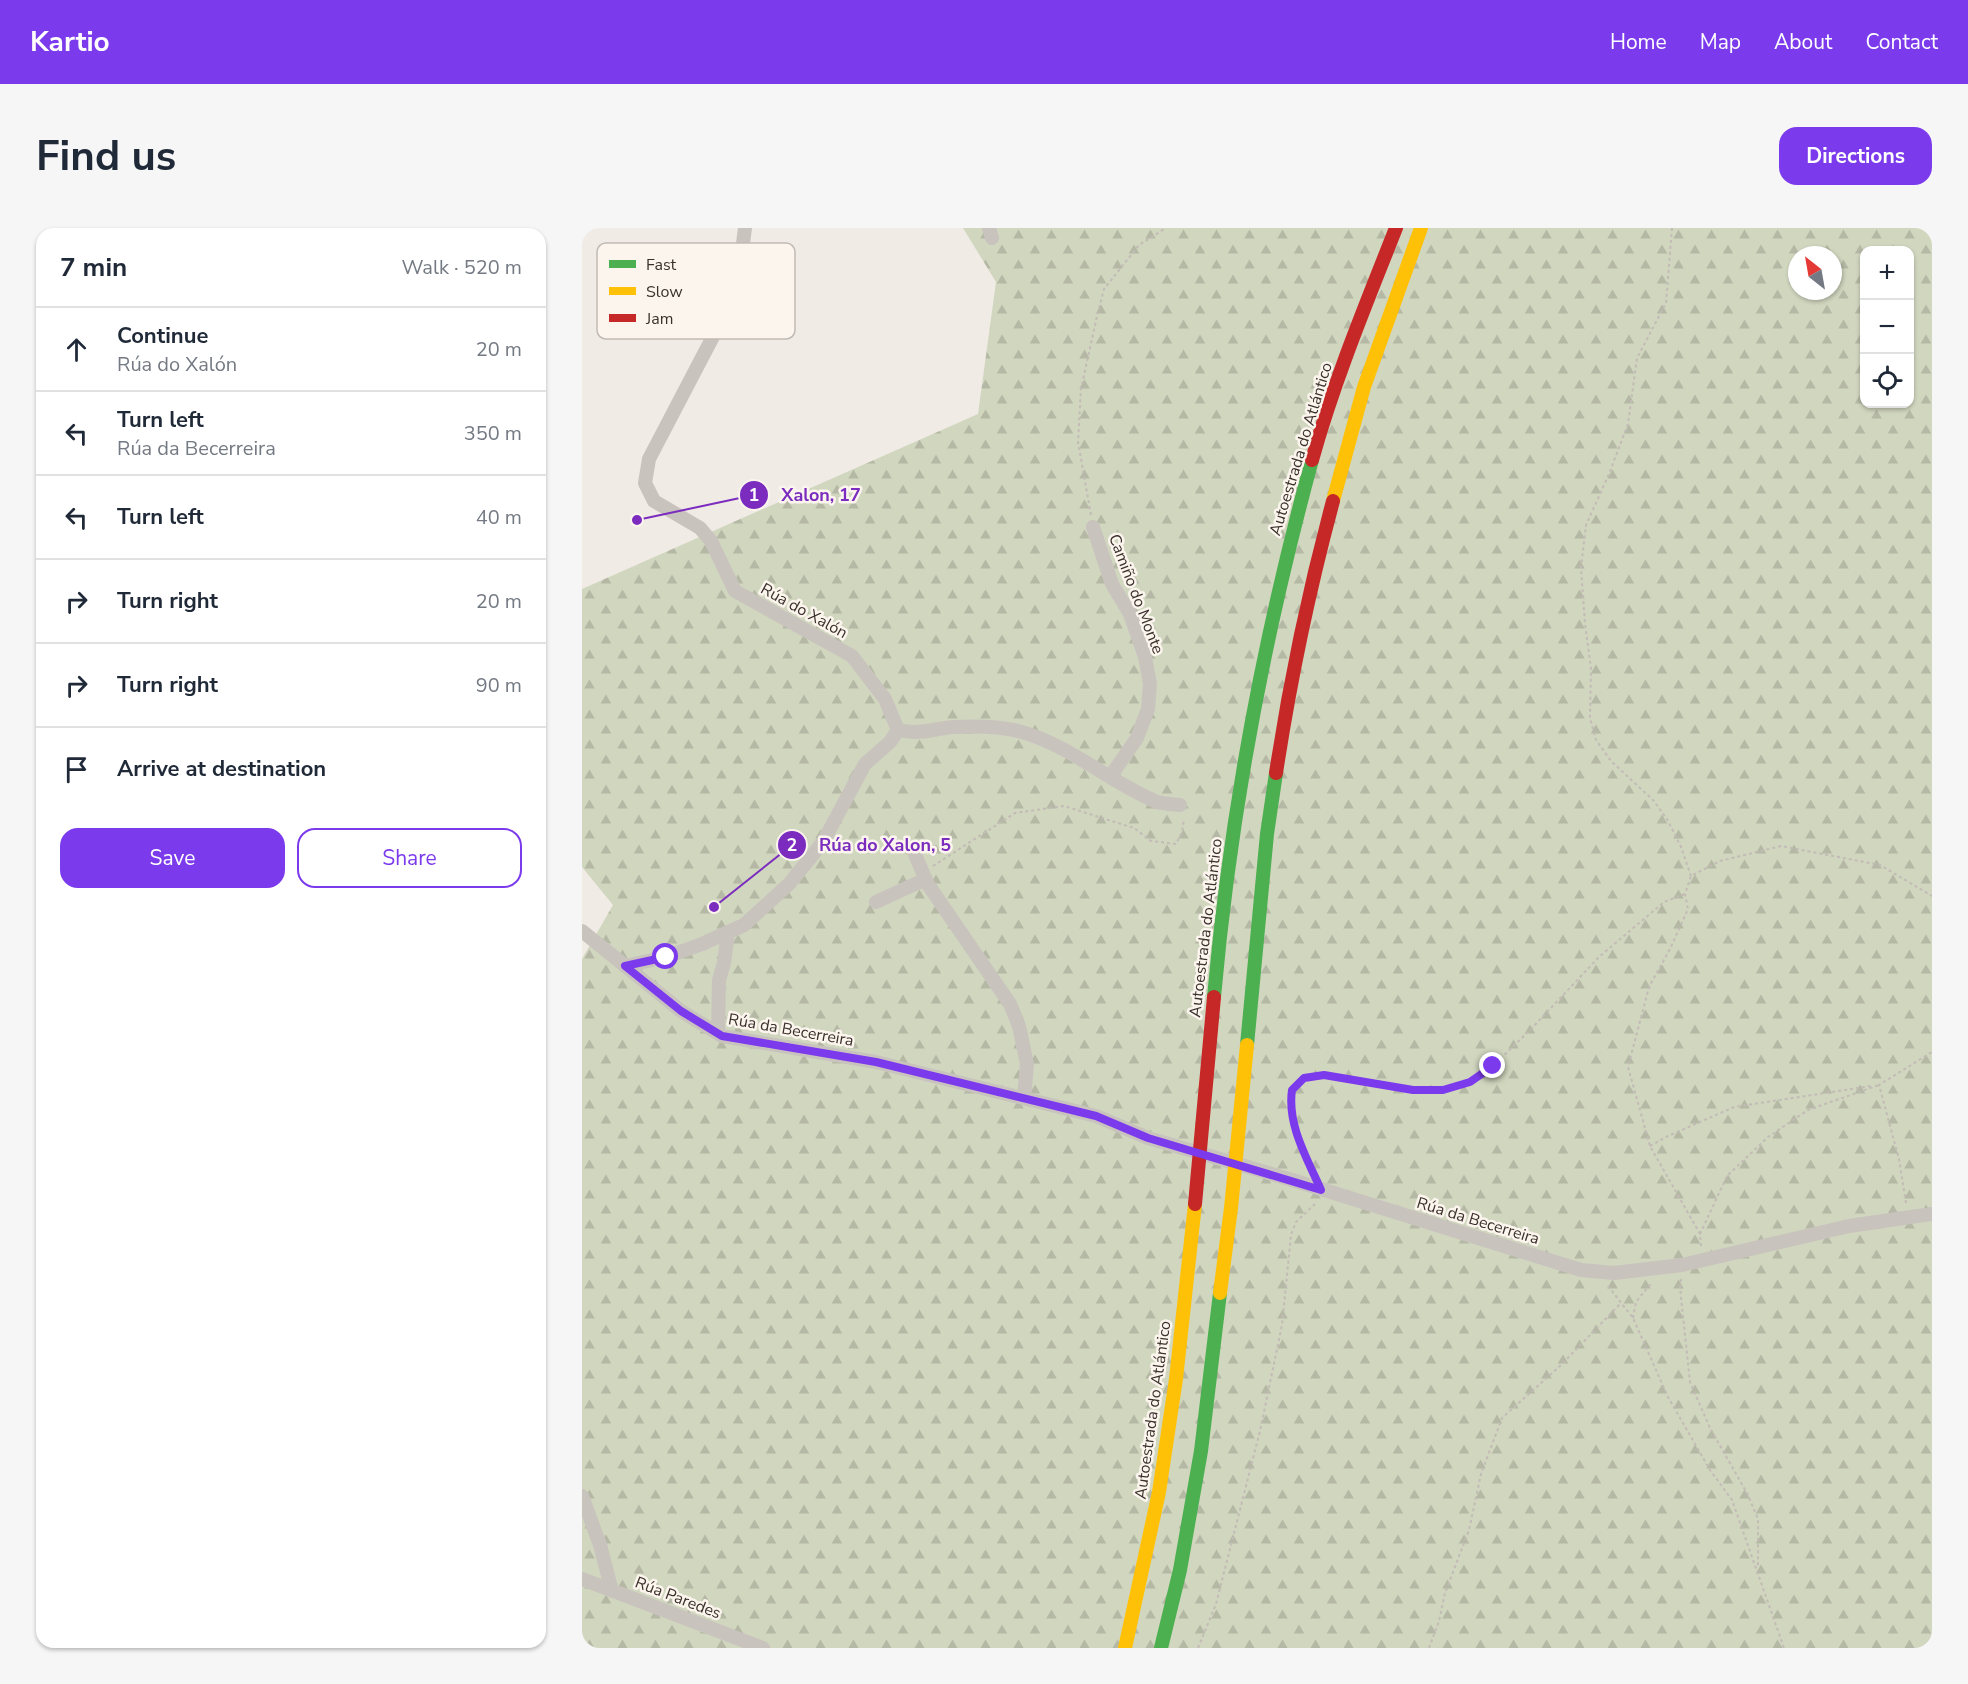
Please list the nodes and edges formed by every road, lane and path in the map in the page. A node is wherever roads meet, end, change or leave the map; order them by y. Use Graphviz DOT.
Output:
graph roads {
  1 [pos="745,228"];
  2 [pos="1166,228"];
  3 [pos="1396,228"];
  4 [pos="1420,228"];
  5 [pos="1672,228"];
  6 [pos="743,243"];
  7 [pos="712,339"];
  8 [pos="1093,527"];
  9 [pos="898,730"];
  10 [pos="1110,777"];
  11 [pos="1180,805"];
  12 [pos="912,847"];
  13 [pos="925,876"];
  14 [pos="1691,876"];
  15 [pos="1684,894"];
  16 [pos="1932,896"];
  17 [pos="876,902"];
  18 [pos="582,931"];
  19 [pos="728,932"];
  20 [pos="625,966"];
  21 [pos="718,1033"];
  22 [pos="1932,1052"];
  23 [pos="1879,1085"];
  24 [pos="1024,1098"];
  25 [pos="1650,1146"];
  26 [pos="1325,1191"];
  27 [pos="1932,1214"];
  28 [pos="1908,1218"];
  29 [pos="1700,1234"];
  30 [pos="1702,1260"];
  31 [pos="1682,1265"];
  32 [pos="1666,1267"];
  33 [pos="1598,1272"];
  34 [pos="1620,1304"];
  35 [pos="1633,1318"];
  36 [pos="582,1496"];
  37 [pos="1758,1571"];
  38 [pos="582,1579"];
  39 [pos="612,1591"];
  40 [pos="762,1648"];
  41 [pos="1125,1648"];
  42 [pos="1161,1648"];
  43 [pos="1198,1648"];
  44 [pos="1429,1648"];
  45 [pos="1784,1648"];
  1 -- 6 [label="street, Rúa do Xalón"];
  2 -- 8 [label="path, Camiño do Monte"];
  3 -- 41 [label="highway, Autoestrada do Atlántico"];
  4 -- 42 [label="highway"];
  5 -- 14 [label="path"];
  7 -- 9 [label="street, Rúa do Xalón"];
  8 -- 10 [label="street, Camiño do Monte"];
  9 -- 10 [label="street"];
  9 -- 19 [label="street"];
  10 -- 11 [label="street"];
  11 -- 13 [label="path"];
  12 -- 13 [label="street"];
  13 -- 17 [label="street"];
  13 -- 24 [label="street"];
  14 -- 15 [label="path"];
  14 -- 16 [label="path"];
  15 -- 25 [label="path"];
  15 -- 26 [label="path"];
  18 -- 20 [label="street, Rúa da Becerreira"];
  19 -- 20 [label="street"];
  19 -- 21 [label="street"];
  20 -- 21 [label="street, Rúa da Becerreira"];
  21 -- 24 [label="street, Rúa da Becerreira"];
  22 -- 23 [label="path"];
  23 -- 25 [label="path"];
  23 -- 28 [label="path"];
  23 -- 29 [label="path"];
  24 -- 26 [label="street, Rúa da Becerreira"];
  25 -- 29 [label="path"];
  26 -- 33 [label="street, Rúa da Becerreira"];
  26 -- 43 [label="path"];
  27 -- 28 [label="street, Rúa da Becerreira"];
  28 -- 30 [label="street, Rúa da Becerreira"];
  29 -- 30 [label="path"];
  30 -- 31 [label="street, Rúa da Becerreira"];
  31 -- 32 [label="street, Rúa da Becerreira"];
  31 -- 37 [label="path"];
  32 -- 33 [label="street, Rúa da Becerreira"];
  32 -- 35 [label="path"];
  33 -- 34 [label="path"];
  34 -- 35 [label="path"];
  34 -- 44 [label="path"];
  35 -- 37 [label="path"];
  36 -- 39 [label="street"];
  37 -- 45 [label="path"];
  38 -- 39 [label="street, Rúa Paredes"];
  39 -- 40 [label="street, Rúa Paredes"];
}
